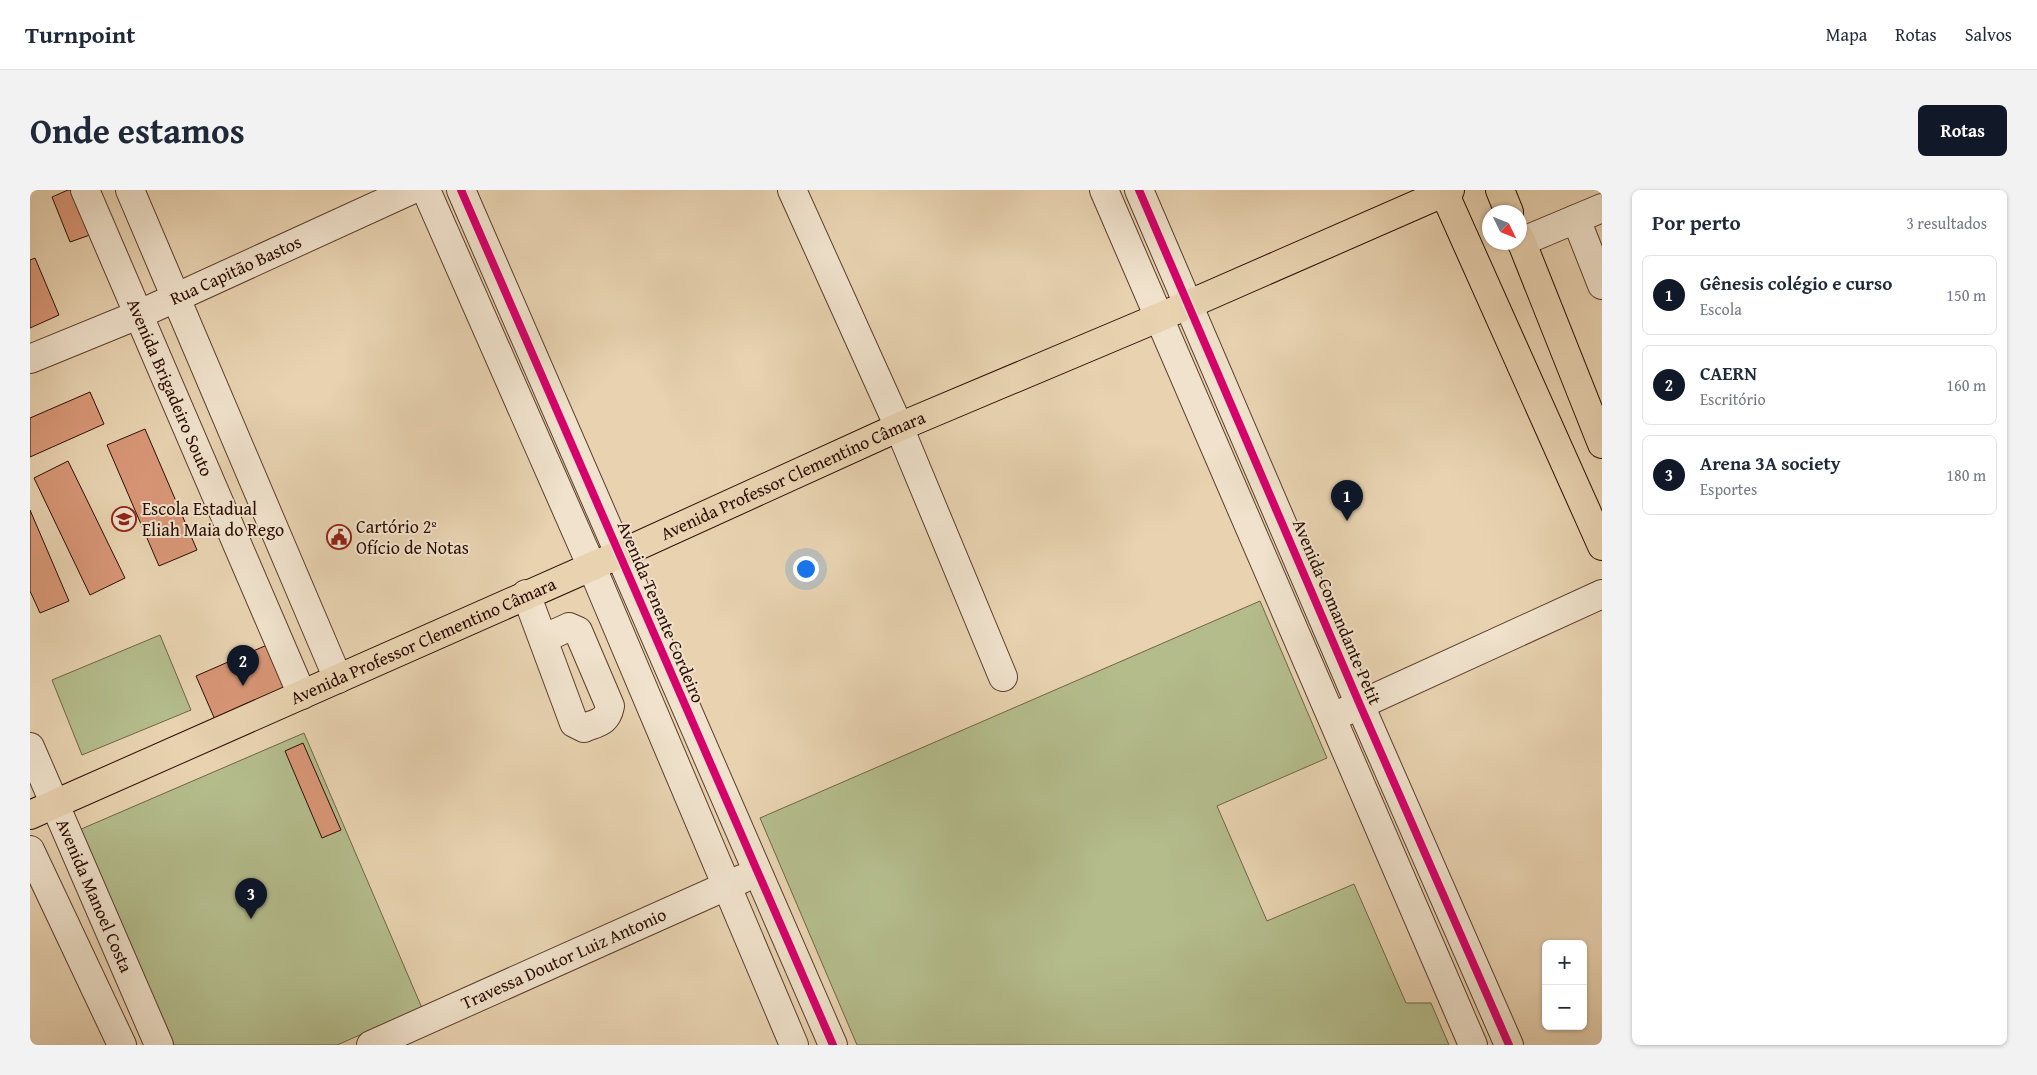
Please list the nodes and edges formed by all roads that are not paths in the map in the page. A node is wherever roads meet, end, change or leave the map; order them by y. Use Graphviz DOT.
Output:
graph roads {
  1 [pos="85,190"];
  2 [pos="130,190"];
  3 [pos="411,190"];
  4 [pos="426,190"];
  5 [pos="461,190"];
  6 [pos="792,190"];
  7 [pos="1104,190"];
  8 [pos="1139,190"];
  9 [pos="1500,190"];
  10 [pos="1445,191"];
  11 [pos="1506,205"];
  12 [pos="1602,208"];
  13 [pos="1576,219"];
  14 [pos="1527,237"];
  15 [pos="1524,250"];
  16 [pos="1602,285"];
  17 [pos="177,297"];
  18 [pos="1189,304"];
  19 [pos="140,314"];
  20 [pos="1160,317"];
  21 [pos="30,359"];
  22 [pos="899,427"];
  23 [pos="1602,444"];
  24 [pos="1602,546"];
  25 [pos="620,554"];
  26 [pos="591,565"];
  27 [pos="526,594"];
  28 [pos="1602,594"];
  29 [pos="542,639"];
  30 [pos="1003,677"];
  31 [pos="338,679"];
  32 [pos="302,695"];
  33 [pos="1360,705"];
  34 [pos="1331,717"];
  35 [pos="30,747"];
  36 [pos="55,803"];
  37 [pos="30,815"];
  38 [pos="30,850"];
  39 [pos="756,871"];
  40 [pos="726,887"];
  41 [pos="122,1045"];
  42 [pos="159,1045"];
  43 [pos="371,1045"];
  44 [pos="794,1045"];
  45 [pos="833,1045"];
  46 [pos="1473,1045"];
  47 [pos="1509,1045"];
  1 -- 19 [label="street, Avenida Brigadeiro Souto"];
  2 -- 17 [label="street"];
  3 -- 17 [label="street, Rua Capitão Bastos"];
  4 -- 26 [label="street"];
  5 -- 25 [label="street, Avenida Tenente Cordeiro"];
  6 -- 22 [label="street"];
  7 -- 20 [label="street"];
  8 -- 18 [label="street, Avenida Comandante Petit"];
  9 -- 11 [label="main road"];
  10 -- 18 [label="main road, Avenida Professor Clementino Câmara"];
  10 -- 24 [label="main road"];
  12 -- 13 [label="street"];
  13 -- 14 [label="street"];
  13 -- 16 [label="street"];
  15 -- 23 [label="main road"];
  17 -- 19 [label="street, Rua Capitão Bastos"];
  17 -- 31 [label="street"];
  18 -- 20 [label="main road, Avenida Professor Clementino Câmara"];
  18 -- 33 [label="street, Avenida Comandante Petit"];
  19 -- 21 [label="street, Rua Capitão Bastos"];
  19 -- 32 [label="street, Avenida Brigadeiro Souto"];
  20 -- 22 [label="main road, Avenida Professor Clementino Câmara"];
  20 -- 34 [label="street"];
  22 -- 25 [label="main road, Avenida Professor Clementino Câmara"];
  22 -- 30 [label="street"];
  25 -- 26 [label="main road, Avenida Professor Clementino Câmara"];
  25 -- 39 [label="street, Avenida Tenente Cordeiro"];
  26 -- 27 [label="main road, Avenida Professor Clementino Câmara"];
  26 -- 40 [label="street"];
  27 -- 29 [label="street"];
  27 -- 31 [label="main road, Avenida Professor Clementino Câmara"];
  28 -- 33 [label="street"];
  31 -- 32 [label="main road, Avenida Professor Clementino Câmara"];
  32 -- 36 [label="main road, Avenida Professor Clementino Câmara"];
  33 -- 34 [label="street"];
  33 -- 47 [label="street, Avenida Comandante Petit"];
  34 -- 46 [label="street"];
  35 -- 36 [label="street, Avenida Manoel Costa"];
  36 -- 37 [label="main road, Avenida Professor Clementino Câmara"];
  36 -- 42 [label="street, Avenida Manoel Costa"];
  38 -- 41 [label="street, Avenida Manoel Costa"];
  39 -- 40 [label="street, Travessa Doutor Luiz Antonio"];
  39 -- 45 [label="street, Avenida Tenente Cordeiro"];
  40 -- 43 [label="street, Travessa Doutor Luiz Antonio"];
  40 -- 44 [label="street"];
}
